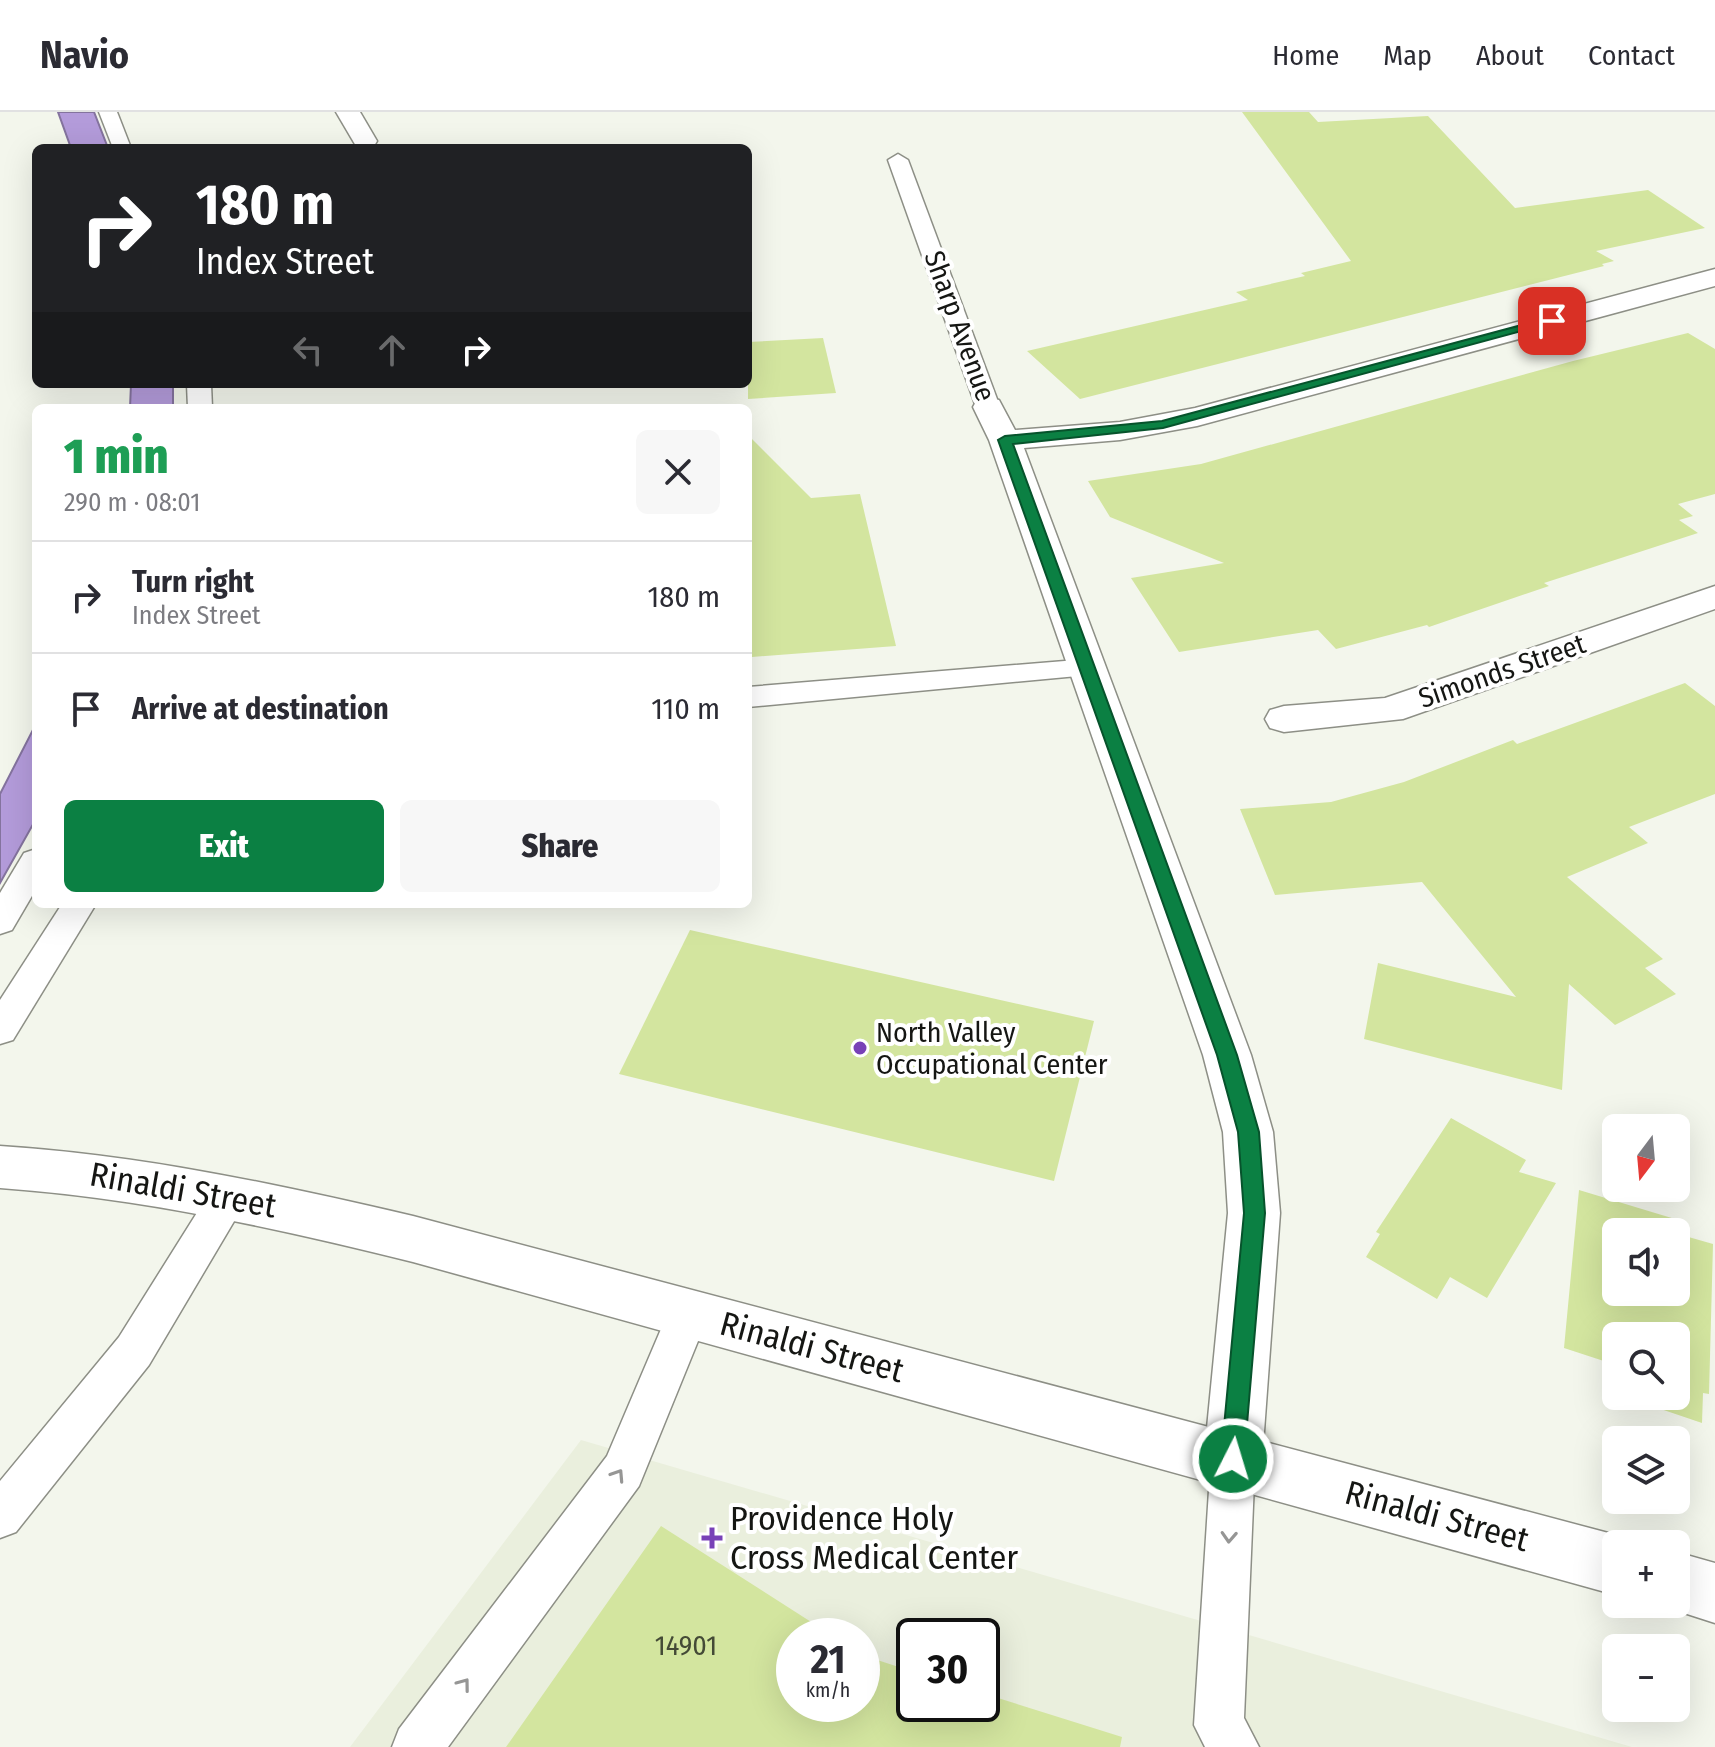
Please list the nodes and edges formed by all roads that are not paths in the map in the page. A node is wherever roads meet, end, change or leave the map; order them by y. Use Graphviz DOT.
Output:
graph roads {
  1 [pos="108,112"];
  2 [pos="348,112"];
  3 [pos="365,141"];
  4 [pos="120,144"];
  5 [pos="898,160"];
  6 [pos="1715,277"];
  7 [pos="996,424"];
  8 [pos="1715,597"];
  9 [pos="1089,668"];
  10 [pos="752,697"];
  11 [pos="1284,719"];
  12 [pos="32,868"];
  13 [pos="76,908"];
  14 [pos="0,921"];
  15 [pos="0,1030"];
  16 [pos="0,1167"];
  17 [pos="229,1196"];
  18 [pos="688,1314"];
  19 [pos="1233,1459"];
  20 [pos="0,1516"];
  21 [pos="1602,1561"];
  22 [pos="1690,1586"];
  23 [pos="1715,1593"];
  24 [pos="417,1747"];
  25 [pos="1234,1747"];
  1 -- 4 [label="lane"];
  2 -- 3 [label="street"];
  5 -- 7 [label="lane, Sharp Avenue"];
  6 -- 7 [label="street"];
  7 -- 9 [label="street, Sharp Avenue"];
  8 -- 11 [label="street, Simonds Street"];
  9 -- 10 [label="lane"];
  9 -- 19 [label="street, Sharp Avenue"];
  12 -- 14 [label="lane"];
  13 -- 15 [label="lane"];
  16 -- 17 [label="street, Rinaldi Street"];
  17 -- 18 [label="street, Rinaldi Street"];
  17 -- 20 [label="lane"];
  18 -- 19 [label="street, Rinaldi Street"];
  24 -- 18 [label="lane, one-way"];
  19 -- 21 [label="street, Rinaldi Street"];
  19 -- 25 [label="lane, one-way"];
  22 -- 23 [label="street"];
}
